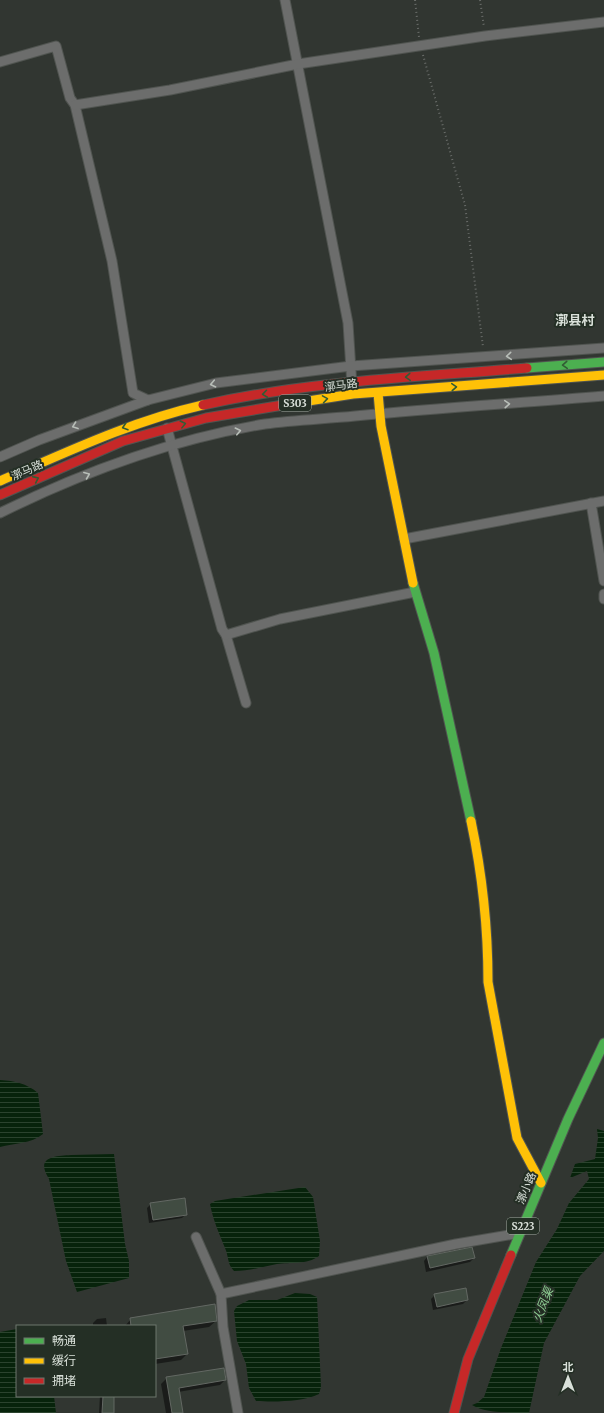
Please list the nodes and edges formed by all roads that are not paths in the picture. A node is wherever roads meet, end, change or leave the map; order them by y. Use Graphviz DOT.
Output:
graph roads {
  1 [pos="285,0"];
  2 [pos="604,22"];
  3 [pos="0,62"];
  4 [pos="298,64"];
  5 [pos="75,105"];
  6 [pos="604,348"];
  7 [pos="604,362"];
  8 [pos="351,366"];
  9 [pos="604,375"];
  10 [pos="352,382"];
  11 [pos="378,392"];
  12 [pos="353,394"];
  13 [pos="604,396"];
  14 [pos="148,400"];
  15 [pos="380,414"];
  16 [pos="167,428"];
  17 [pos="172,446"];
  18 [pos="0,457"];
  19 [pos="0,481"];
  20 [pos="0,495"];
  21 [pos="604,501"];
  22 [pos="591,503"];
  23 [pos="0,514"];
  24 [pos="404,539"];
  25 [pos="604,581"];
  26 [pos="415,592"];
  27 [pos="604,594"];
  28 [pos="604,599"];
  29 [pos="226,635"];
  30 [pos="246,703"];
  31 [pos="604,1044"];
  32 [pos="541,1183"];
  33 [pos="520,1233"];
  34 [pos="196,1237"];
  35 [pos="220,1294"];
  36 [pos="238,1413"];
  37 [pos="454,1413"];
  1 -- 4 [label="street"];
  2 -- 4 [label="street"];
  3 -- 5 [label="street"];
  4 -- 5 [label="street"];
  4 -- 8 [label="street"];
  5 -- 14 [label="street"];
  6 -- 8 [label="street, one-way"];
  7 -- 10 [label="main road, 漷马路 / S303, one-way"];
  8 -- 10 [label="street"];
  8 -- 14 [label="street, one-way"];
  11 -- 9 [label="main road, 漷马路 / S303, one-way"];
  10 -- 12 [label="street"];
  10 -- 19 [label="main road, 漷马路 / S303, one-way"];
  11 -- 12 [label="main road, 漷马路 / S303"];
  11 -- 15 [label="main road"];
  16 -- 12 [label="main road, 漷马路 / S303, one-way"];
  15 -- 13 [label="street, one-way"];
  14 -- 18 [label="street, one-way"];
  17 -- 15 [label="street, one-way"];
  15 -- 24 [label="main road"];
  16 -- 17 [label="street"];
  20 -- 16 [label="main road, 漷马路 / S303, one-way"];
  23 -- 17 [label="street, one-way"];
  17 -- 29 [label="street"];
  21 -- 22 [label="street"];
  22 -- 24 [label="street"];
  22 -- 25 [label="street"];
  24 -- 26 [label="main road"];
  26 -- 29 [label="street"];
  26 -- 32 [label="main road"];
  27 -- 28 [label="street"];
  29 -- 30 [label="street"];
  31 -- 32 [label="main road, 漷小路 / S223"];
  32 -- 33 [label="main road, 漷小路 / S223"];
  33 -- 35 [label="street"];
  33 -- 37 [label="main road, 漷小路 / S223"];
  34 -- 35 [label="street"];
  35 -- 36 [label="street"];
}
